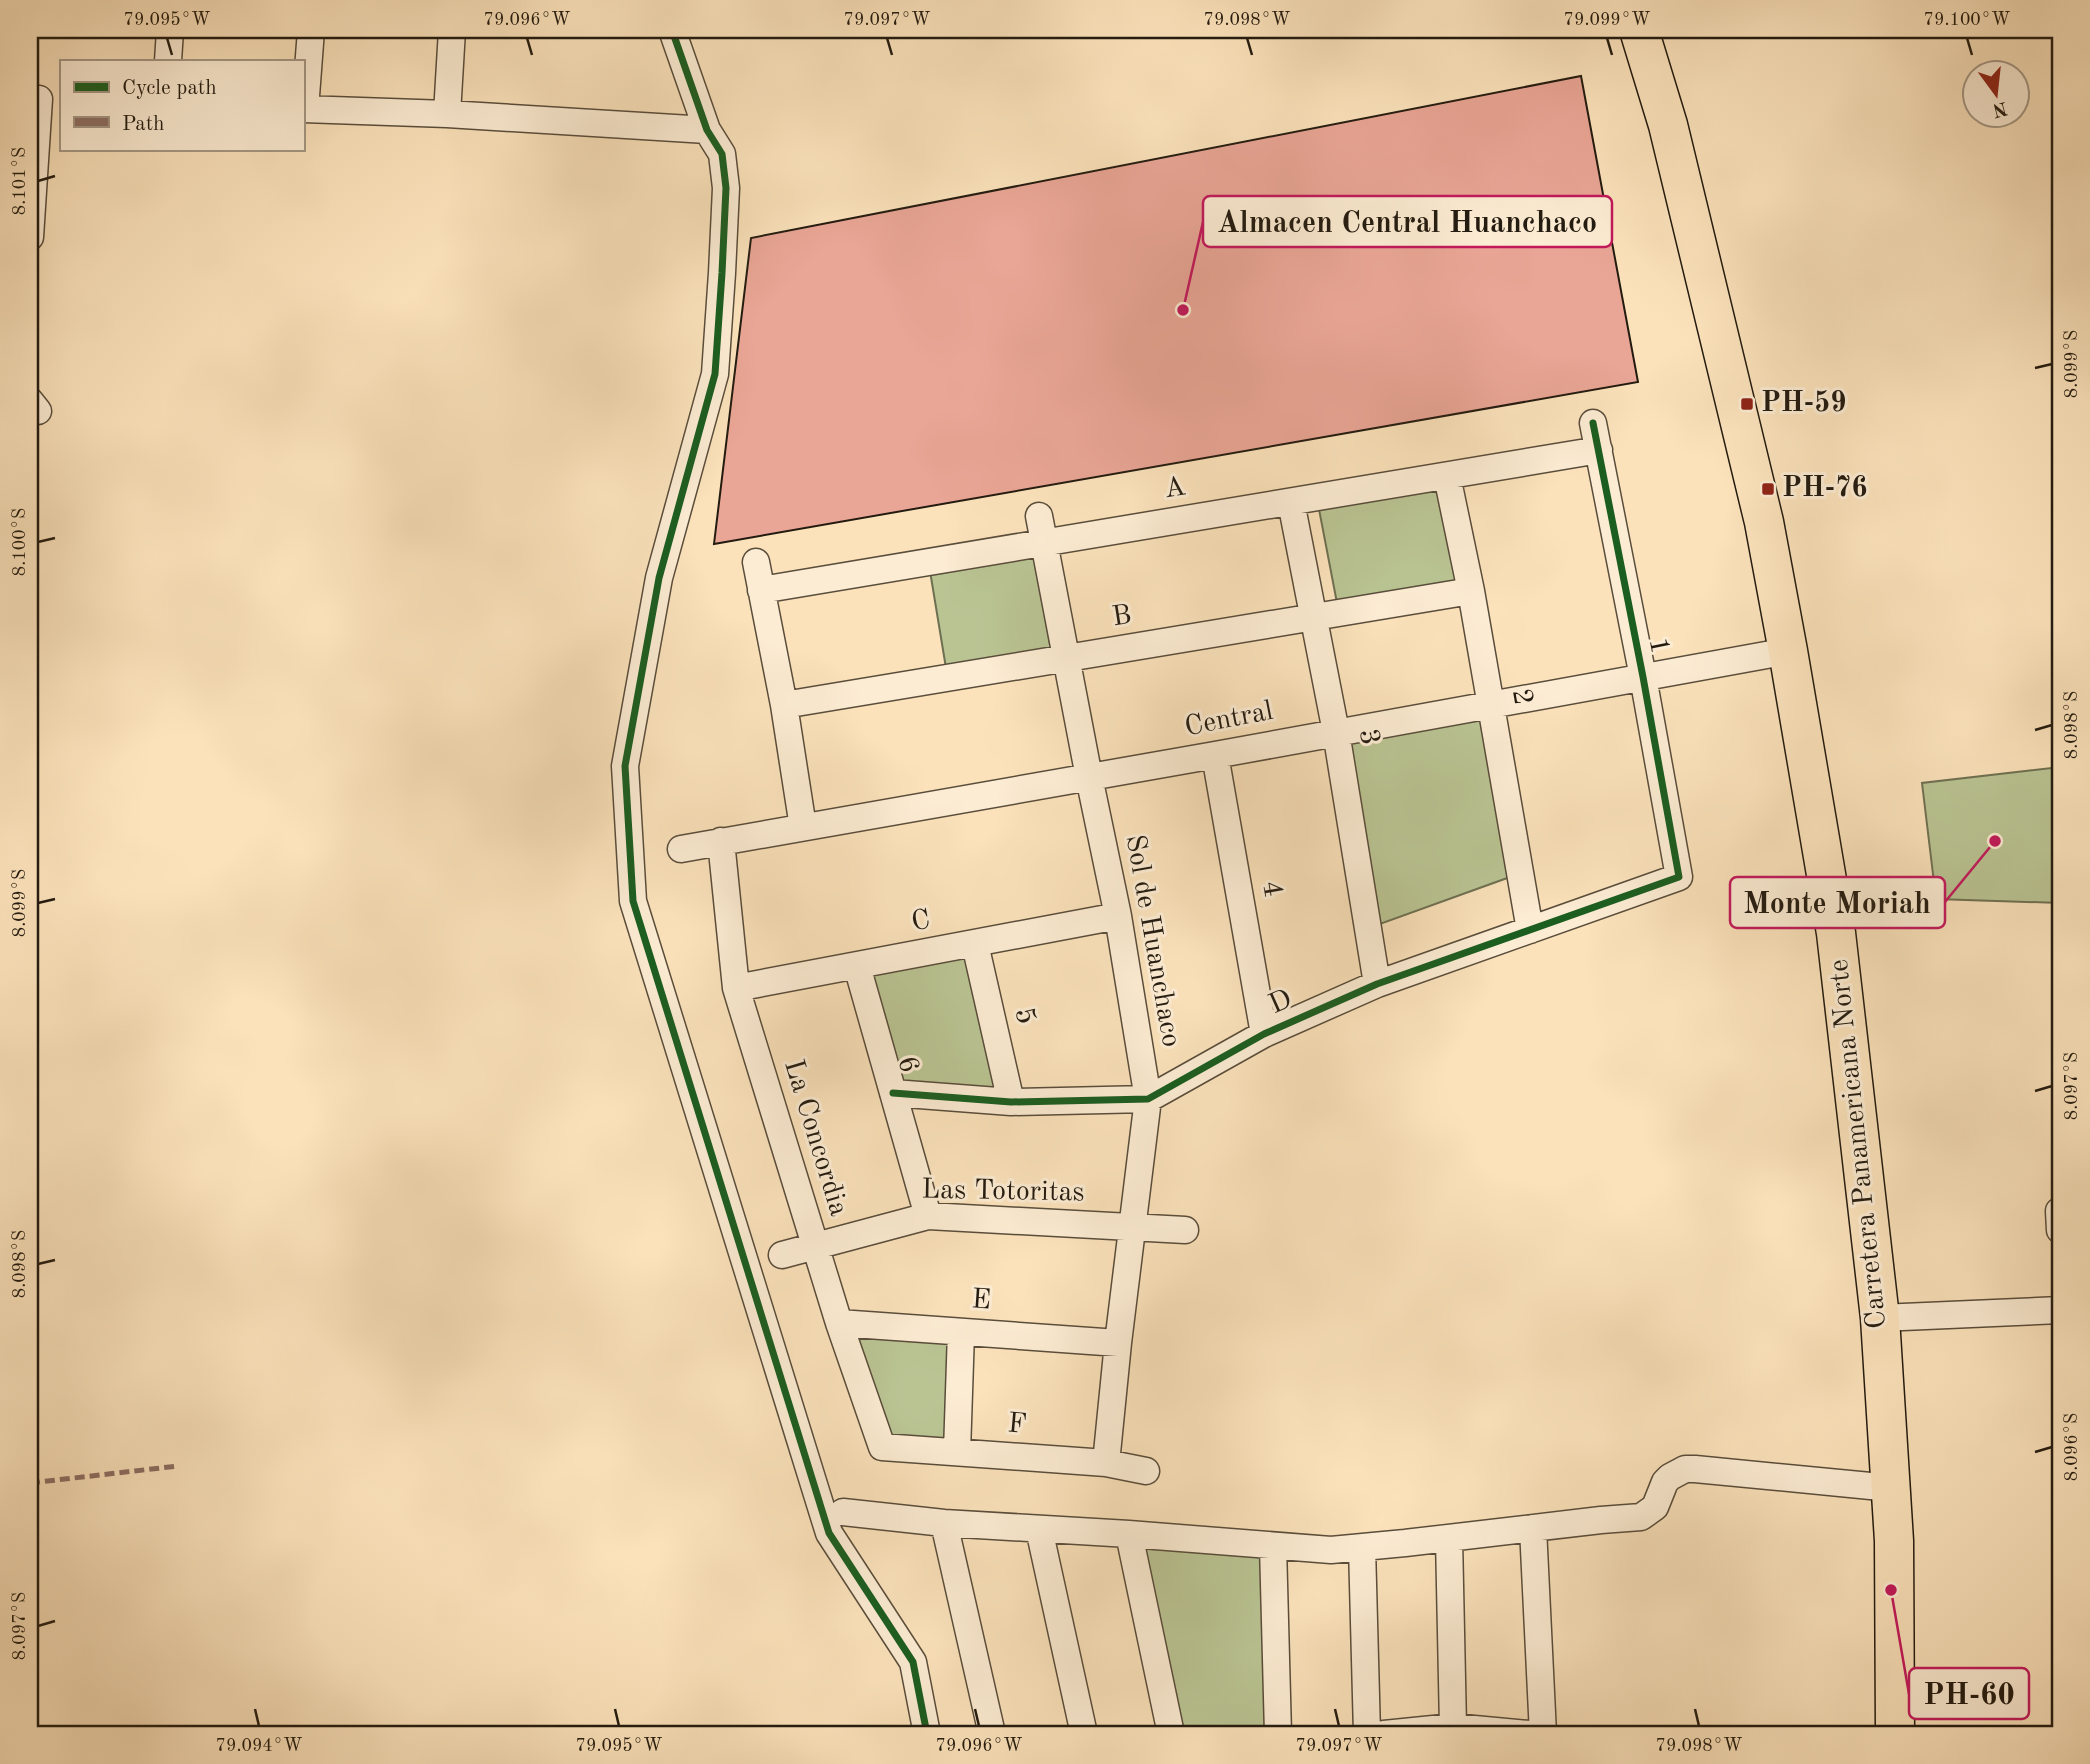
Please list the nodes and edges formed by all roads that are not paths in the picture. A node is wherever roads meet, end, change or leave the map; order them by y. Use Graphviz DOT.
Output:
graph roads {
  1 [pos="170,30"];
  2 [pos="311,30"];
  3 [pos="452,30"];
  4 [pos="672,30"];
  5 [pos="1639,30"];
  6 [pos="167,60"];
  7 [pos="43,99"];
  8 [pos="304,109"];
  9 [pos="447,114"];
  10 [pos="707,130"];
  11 [pos="30,237"];
  12 [pos="1594,423"];
  13 [pos="1599,450"];
  14 [pos="1447,475"];
  15 [pos="1291,502"];
  16 [pos="1039,516"];
  17 [pos="1044,543"];
  18 [pos="756,562"];
  19 [pos="761,590"];
  20 [pos="1471,591"];
  21 [pos="1314,617"];
  22 [pos="1788,651"];
  23 [pos="1066,658"];
  24 [pos="1643,677"];
  25 [pos="1491,704"];
  26 [pos="784,705"];
  27 [pos="1336,732"];
  28 [pos="1215,755"];
  29 [pos="1089,777"];
  30 [pos="803,827"];
  31 [pos="721,841"];
  32 [pos="681,849"];
  33 [pos="1679,877"];
  34 [pos="1118,916"];
  35 [pos="1530,930"];
  36 [pos="975,944"];
  37 [pos="858,965"];
  38 [pos="1377,984"];
  39 [pos="736,988"];
  40 [pos="1264,1034"];
  41 [pos="893,1093"];
  42 [pos="1148,1099"];
  43 [pos="1011,1102"];
  44 [pos="2060,1211"];
  45 [pos="928,1216"];
  46 [pos="1132,1227"];
  47 [pos="1185,1230"];
  48 [pos="2060,1230"];
  49 [pos="816,1246"];
  50 [pos="782,1255"];
  51 [pos="2060,1310"];
  52 [pos="1880,1318"];
  53 [pos="839,1323"];
  54 [pos="961,1332"];
  55 [pos="1118,1343"];
  56 [pos="882,1447"];
  57 [pos="957,1452"];
  58 [pos="1106,1464"];
  59 [pos="1146,1471"];
  60 [pos="1891,1488"];
  61 [pos="843,1512"];
  62 [pos="944,1523"];
  63 [pos="1533,1528"];
  64 [pos="1039,1529"];
  65 [pos="1129,1534"];
  66 [pos="1449,1538"];
  67 [pos="1273,1546"];
  68 [pos="1362,1547"];
  69 [pos="1453,1727"];
  70 [pos="928,1734"];
  71 [pos="992,1734"];
  72 [pos="1084,1734"];
  73 [pos="1171,1734"];
  74 [pos="1278,1734"];
  75 [pos="1367,1734"];
  76 [pos="1384,1734"];
  77 [pos="1529,1734"];
  78 [pos="1543,1734"];
  79 [pos="1895,1734"];
  1 -- 6 [label="street"];
  2 -- 8 [label="street"];
  3 -- 9 [label="street"];
  4 -- 10 [label="street"];
  5 -- 22 [label="highway, Carretera Panamericana Norte"];
  7 -- 11 [label="street"];
  8 -- 9 [label="street"];
  9 -- 10 [label="street"];
  10 -- 70 [label="street"];
  12 -- 13 [label="street, 1"];
  13 -- 14 [label="street, A"];
  13 -- 24 [label="street, 1"];
  14 -- 15 [label="street, A"];
  14 -- 20 [label="street, 2"];
  15 -- 17 [label="street, A"];
  15 -- 21 [label="street, 3"];
  16 -- 17 [label="street, Sol de Huanchaco"];
  17 -- 19 [label="street, A"];
  17 -- 23 [label="street, Sol de Huanchaco"];
  18 -- 19 [label="street"];
  19 -- 26 [label="street"];
  20 -- 21 [label="street, B"];
  20 -- 25 [label="street, 2"];
  21 -- 23 [label="street, B"];
  21 -- 27 [label="street, 3"];
  22 -- 24 [label="street, Central"];
  22 -- 52 [label="highway, Carretera Panamericana Norte"];
  23 -- 26 [label="street, B"];
  23 -- 29 [label="street, Sol de Huanchaco"];
  24 -- 25 [label="street, Central"];
  24 -- 33 [label="street, 1"];
  25 -- 27 [label="street, Central"];
  25 -- 35 [label="street, 2"];
  26 -- 30 [label="street"];
  27 -- 28 [label="street, Central"];
  27 -- 38 [label="street, 3"];
  28 -- 29 [label="street, Central"];
  28 -- 40 [label="street, 4"];
  29 -- 30 [label="street, Central"];
  29 -- 34 [label="street, Sol de Huanchaco"];
  30 -- 31 [label="street, Central"];
  31 -- 32 [label="street, Central"];
  31 -- 39 [label="street, La Concordia"];
  33 -- 35 [label="street, D"];
  34 -- 36 [label="street, C"];
  34 -- 42 [label="street, Sol de Huanchaco"];
  35 -- 38 [label="street, D"];
  36 -- 37 [label="street, C"];
  36 -- 43 [label="street, 5"];
  37 -- 39 [label="street, C"];
  37 -- 41 [label="street, 6"];
  38 -- 40 [label="street, D"];
  39 -- 49 [label="street, La Concordia"];
  40 -- 42 [label="street, D"];
  41 -- 43 [label="street, D"];
  41 -- 45 [label="street, 6"];
  42 -- 43 [label="street, D"];
  42 -- 46 [label="street, Sol de Huanchaco"];
  44 -- 48 [label="street"];
  45 -- 46 [label="street, Las Totoritas"];
  45 -- 49 [label="street, Las Totoritas"];
  46 -- 47 [label="street, Las Totoritas"];
  46 -- 55 [label="street, Sol de Huanchaco"];
  49 -- 50 [label="street, Las Totoritas"];
  49 -- 53 [label="street, La Concordia"];
  51 -- 52 [label="street"];
  52 -- 60 [label="highway, Carretera Panamericana Norte"];
  53 -- 54 [label="street, E"];
  53 -- 56 [label="street, La Concordia"];
  54 -- 55 [label="street, E"];
  54 -- 57 [label="street"];
  55 -- 58 [label="street, Sol de Huanchaco"];
  56 -- 57 [label="street, F"];
  57 -- 58 [label="street, F"];
  58 -- 59 [label="street, F"];
  60 -- 63 [label="street"];
  60 -- 79 [label="highway, Carretera Panamericana Norte"];
  61 -- 62 [label="street"];
  62 -- 64 [label="street"];
  62 -- 71 [label="street"];
  63 -- 66 [label="street"];
  63 -- 78 [label="street"];
  64 -- 65 [label="street"];
  64 -- 72 [label="street"];
  65 -- 67 [label="street"];
  65 -- 73 [label="street"];
  66 -- 68 [label="street"];
  66 -- 69 [label="street"];
  67 -- 68 [label="street"];
  67 -- 74 [label="street"];
  68 -- 75 [label="street"];
  69 -- 76 [label="street"];
  69 -- 77 [label="street"];
}
